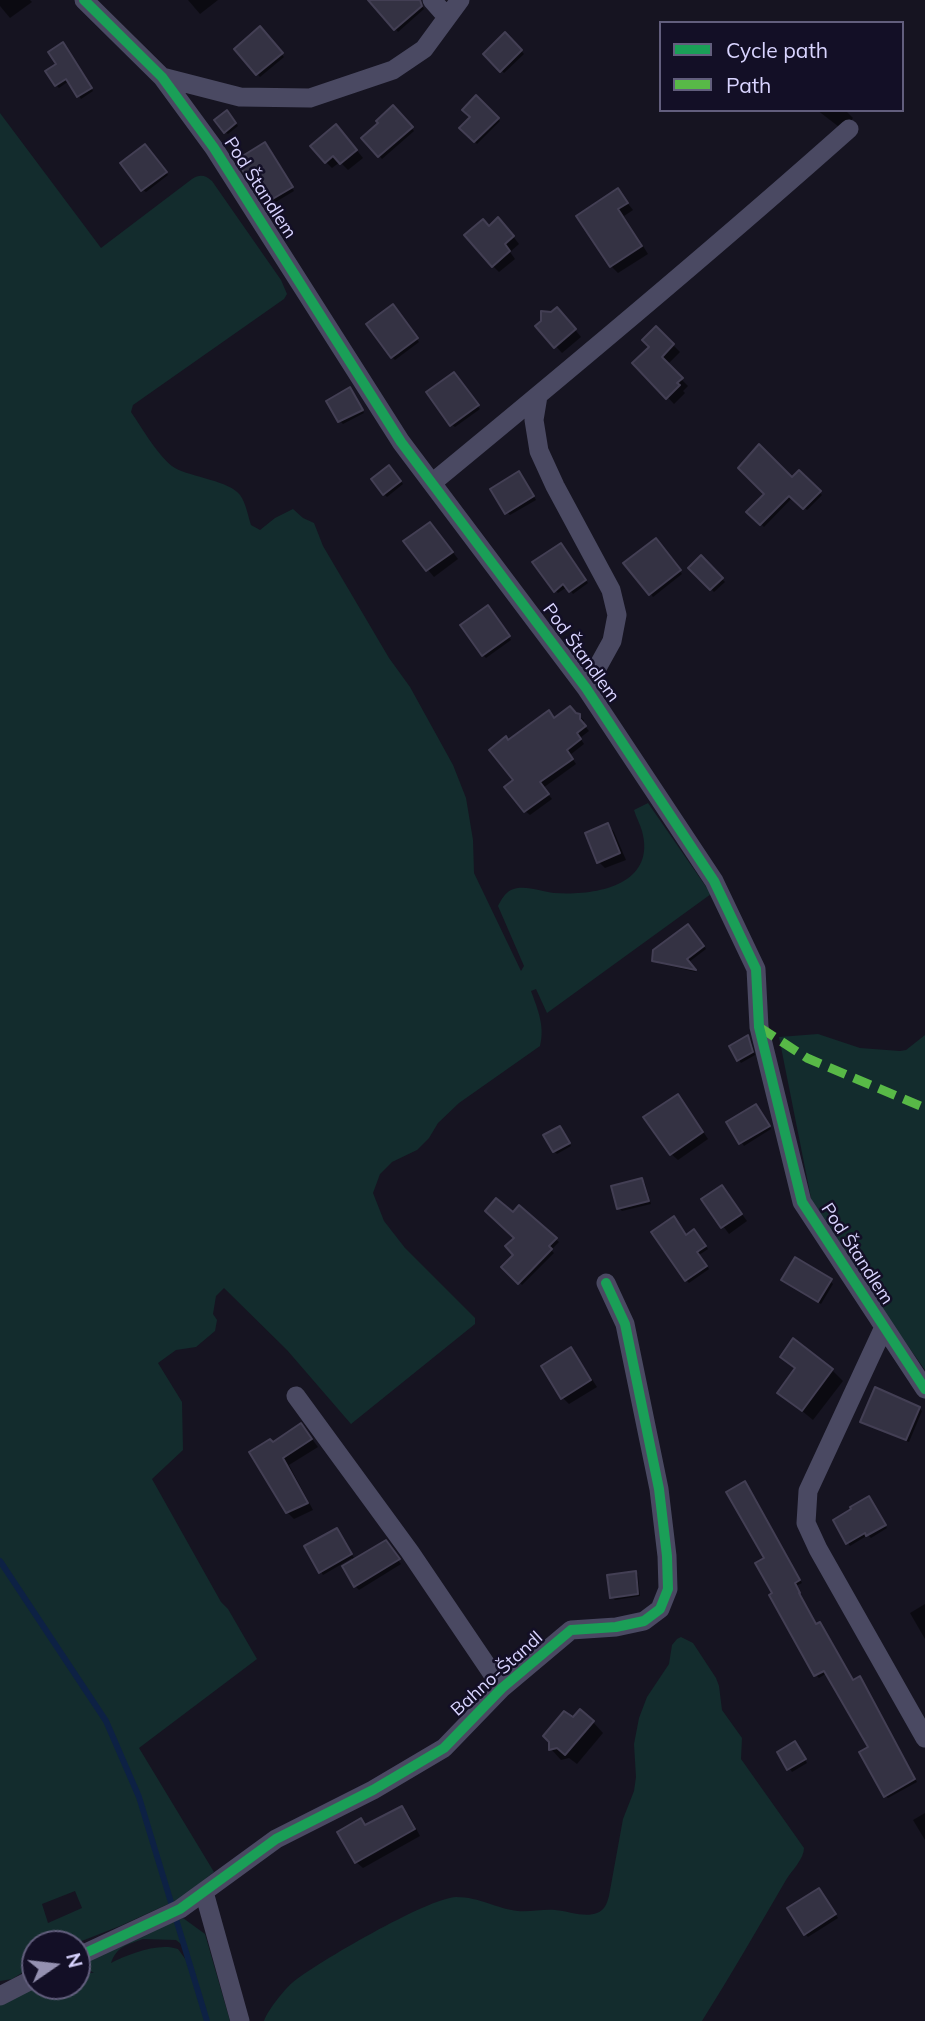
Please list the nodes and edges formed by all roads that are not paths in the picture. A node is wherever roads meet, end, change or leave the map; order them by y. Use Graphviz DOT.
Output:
graph roads {
  1 [pos="84,0"];
  2 [pos="432,0"];
  3 [pos="460,0"];
  4 [pos="447,18"];
  5 [pos="162,77"];
  6 [pos="849,128"];
  7 [pos="538,396"];
  8 [pos="432,483"];
  9 [pos="586,688"];
  10 [pos="606,1283"];
  11 [pos="884,1327"];
  12 [pos="925,1389"];
  13 [pos="296,1396"];
  14 [pos="502,1688"];
  15 [pos="925,1738"];
  16 [pos="204,1892"];
  17 [pos="91,1950"];
  18 [pos="21,1985"];
  19 [pos="0,1996"];
  20 [pos="240,2021"];
  1 -- 5 [label="street, Pod Štandlem"];
  2 -- 4 [label="street"];
  3 -- 4 [label="street"];
  4 -- 5 [label="street"];
  5 -- 8 [label="street, Pod Štandlem"];
  6 -- 7 [label="street"];
  7 -- 8 [label="street"];
  7 -- 9 [label="street, Pod Štandlem"];
  8 -- 9 [label="street, Pod Štandlem"];
  9 -- 11 [label="street, Pod Štandlem"];
  10 -- 14 [label="street, Bahno-Štandl"];
  11 -- 12 [label="street, Pod Štandlem"];
  11 -- 15 [label="street, Pod Štandlem"];
  13 -- 14 [label="street, Bahno-Štandl"];
  14 -- 16 [label="street, Bahno-Štandl"];
  16 -- 17 [label="street, Bahno-Štandl"];
  16 -- 20 [label="street"];
  18 -- 19 [label="street"];
}
